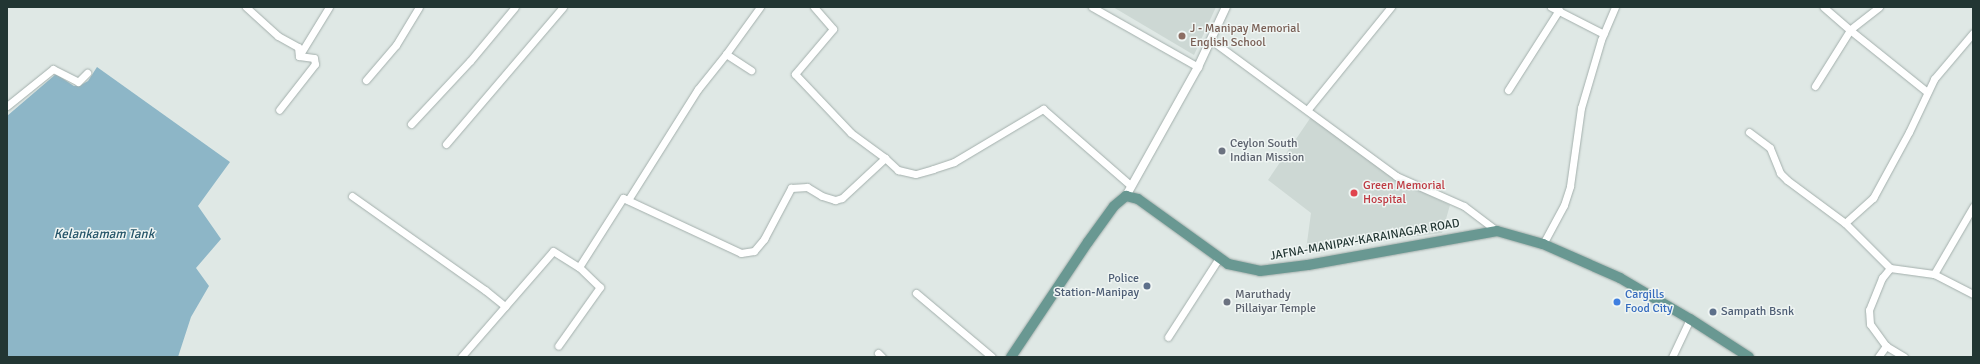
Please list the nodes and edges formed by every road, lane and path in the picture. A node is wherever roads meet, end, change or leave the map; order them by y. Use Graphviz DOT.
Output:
graph roads {
  1 [pos="248,7"];
  2 [pos="329,7"];
  3 [pos="419,7"];
  4 [pos="515,7"];
  5 [pos="562,7"];
  6 [pos="760,7"];
  7 [pos="814,7"];
  8 [pos="1092,7"];
  9 [pos="1226,7"];
  10 [pos="1391,7"];
  11 [pos="1551,7"];
  12 [pos="1615,7"];
  13 [pos="1824,7"];
  14 [pos="1879,7"];
  15 [pos="1559,10"];
  16 [pos="1850,30"];
  17 [pos="1973,33"];
  18 [pos="1604,34"];
  19 [pos="1211,40"];
  20 [pos="726,54"];
  21 [pos="299,56"];
  22 [pos="1198,67"];
  23 [pos="751,70"];
  24 [pos="87,73"];
  25 [pos="366,80"];
  26 [pos="1815,86"];
  27 [pos="1508,90"];
  28 [pos="1926,92"];
  29 [pos="7,106"];
  30 [pos="1308,109"];
  31 [pos="279,110"];
  32 [pos="410,124"];
  33 [pos="1748,132"];
  34 [pos="446,144"];
  35 [pos="885,158"];
  36 [pos="1130,185"];
  37 [pos="352,196"];
  38 [pos="1126,196"];
  39 [pos="628,200"];
  40 [pos="1973,207"];
  41 [pos="1845,222"];
  42 [pos="1497,231"];
  43 [pos="1543,244"];
  44 [pos="1219,258"];
  45 [pos="579,267"];
  46 [pos="1890,268"];
  47 [pos="1934,274"];
  48 [pos="916,293"];
  49 [pos="1973,294"];
  50 [pos="505,306"];
  51 [pos="1690,319"];
  52 [pos="1168,337"];
  53 [pos="558,346"];
  54 [pos="1886,346"];
  55 [pos="461,357"];
  56 [pos="992,357"];
  57 [pos="1011,357"];
  58 [pos="1672,357"];
  59 [pos="1749,357"];
  60 [pos="1878,357"];
  61 [pos="1904,357"];
  1 -- 21 [label="street"];
  2 -- 21 [label="street"];
  3 -- 25 [label="street"];
  4 -- 32 [label="street"];
  5 -- 34 [label="street"];
  6 -- 20 [label="street"];
  7 -- 35 [label="street"];
  8 -- 22 [label="street"];
  9 -- 19 [label="street"];
  10 -- 30 [label="street"];
  11 -- 15 [label="street"];
  12 -- 18 [label="street"];
  13 -- 16 [label="street"];
  14 -- 16 [label="street"];
  15 -- 18 [label="street"];
  15 -- 27 [label="street"];
  16 -- 26 [label="street"];
  16 -- 28 [label="street"];
  17 -- 28 [label="street"];
  18 -- 43 [label="street"];
  19 -- 22 [label="street"];
  19 -- 30 [label="street"];
  20 -- 23 [label="street"];
  20 -- 39 [label="street"];
  21 -- 31 [label="street"];
  22 -- 36 [label="street"];
  24 -- 29 [label="street"];
  28 -- 41 [label="street"];
  30 -- 42 [label="street"];
  33 -- 41 [label="street"];
  35 -- 36 [label="street"];
  35 -- 39 [label="street"];
  36 -- 38 [label="street"];
  37 -- 50 [label="street"];
  38 -- 44 [label="main road, JAFNA-MANIPAY-KARAINAGAR ROAD"];
  38 -- 57 [label="main road"];
  39 -- 45 [label="street"];
  40 -- 47 [label="street"];
  41 -- 46 [label="street"];
  42 -- 43 [label="main road, JAFNA-MANIPAY-KARAINAGAR ROAD"];
  42 -- 44 [label="main road, JAFNA-MANIPAY-KARAINAGAR ROAD"];
  43 -- 51 [label="main road, JAFNA-MANIPAY-KARAINAGAR ROAD"];
  44 -- 52 [label="street"];
  45 -- 50 [label="street"];
  45 -- 53 [label="street"];
  46 -- 47 [label="street"];
  46 -- 54 [label="street"];
  47 -- 49 [label="street"];
  48 -- 56 [label="street"];
  50 -- 55 [label="street"];
  51 -- 58 [label="street"];
  51 -- 59 [label="main road, JAFNA-MANIPAY-KARAINAGAR ROAD"];
  54 -- 60 [label="street"];
  54 -- 61 [label="street"];
}
